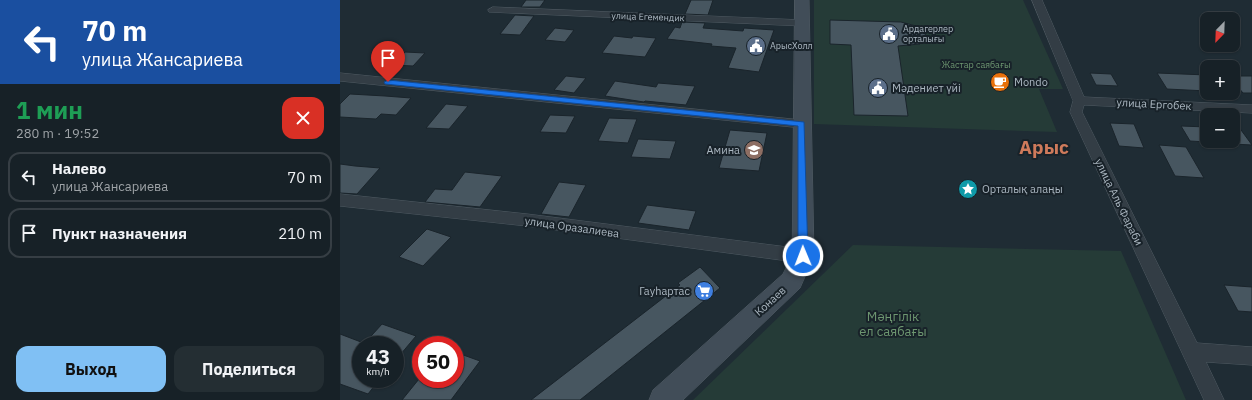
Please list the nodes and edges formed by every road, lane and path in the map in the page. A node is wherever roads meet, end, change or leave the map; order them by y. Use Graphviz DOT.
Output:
graph roads {
  1 [pos="802,0"];
  2 [pos="1037,0"];
  3 [pos="493,10"];
  4 [pos="803,23"];
  5 [pos="340,77"];
  6 [pos="1079,101"];
  7 [pos="1252,109"];
  8 [pos="802,124"];
  9 [pos="340,200"];
  10 [pos="803,256"];
  11 [pos="1191,352"];
  12 [pos="1252,356"];
  13 [pos="663,400"];
  14 [pos="1214,400"];
  1 -- 4 [label="main road, Конаев"];
  2 -- 6 [label="street, улица Аль Фараби"];
  3 -- 4 [label="street, улица Егемендик"];
  4 -- 8 [label="main road, Конаев"];
  5 -- 8 [label="street"];
  6 -- 7 [label="street, улица Ергобек"];
  6 -- 11 [label="street, улица Аль Фараби"];
  8 -- 10 [label="main road, Конаев"];
  9 -- 10 [label="street, улица Оразалиева"];
  10 -- 13 [label="main road, Конаев"];
  11 -- 12 [label="street"];
  11 -- 14 [label="street, улица Аль Фараби"];
}
